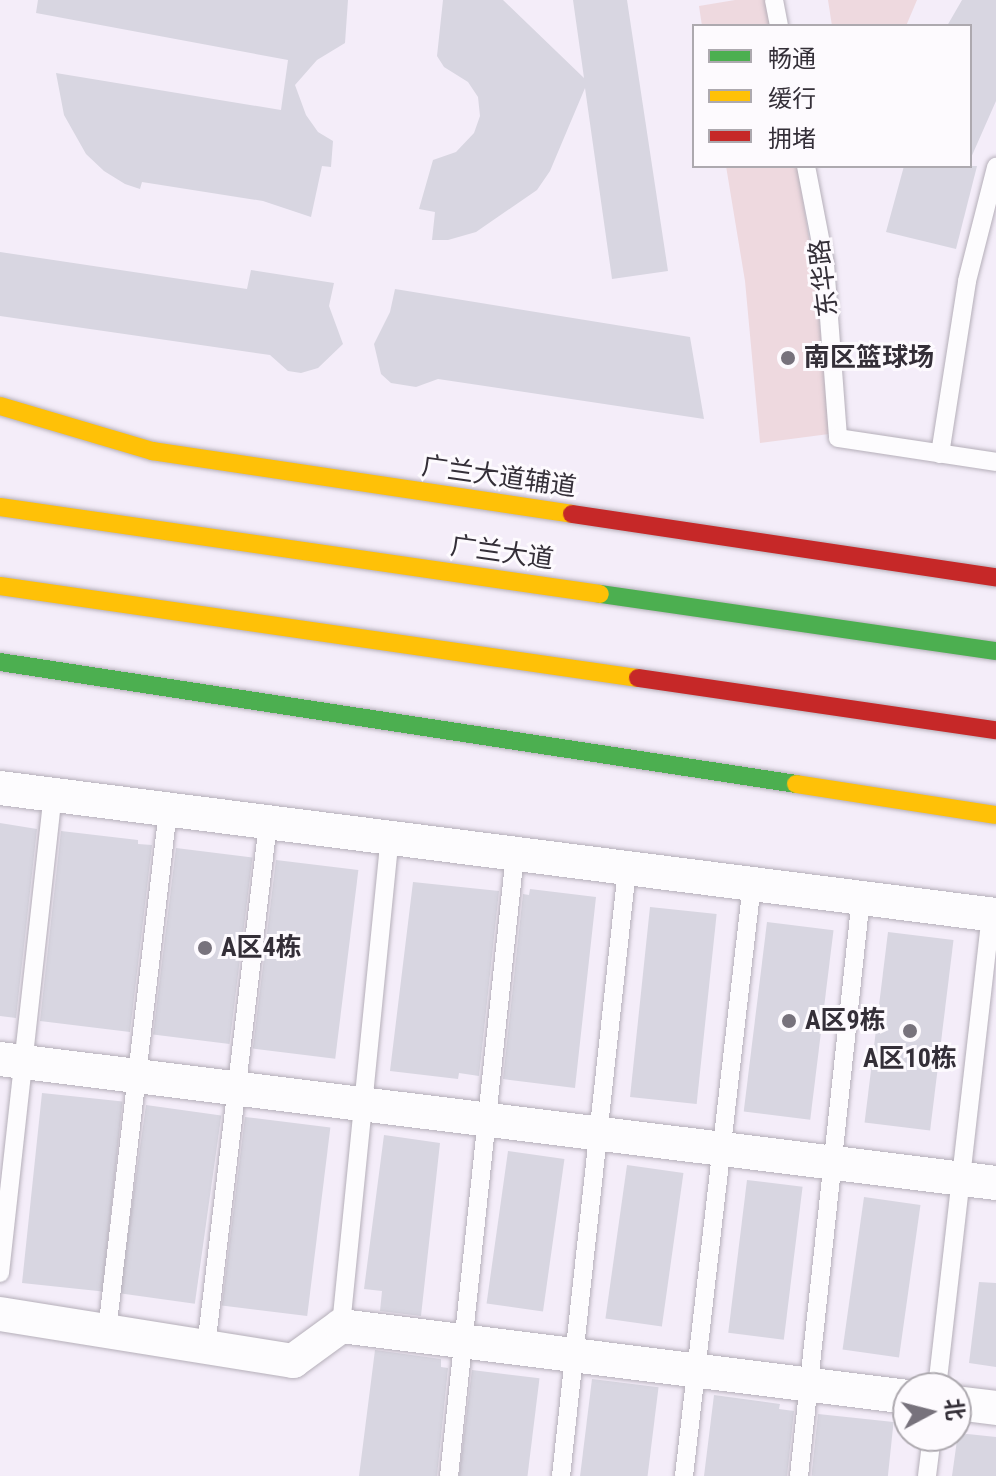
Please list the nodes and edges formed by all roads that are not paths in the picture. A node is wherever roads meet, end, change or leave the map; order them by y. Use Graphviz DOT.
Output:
graph roads {
  1 [pos="774,0"];
  2 [pos="779,24"];
  3 [pos="996,167"];
  4 [pos="806,168"];
  5 [pos="0,406"];
  6 [pos="940,454"];
  7 [pos="996,462"];
  8 [pos="0,507"];
  9 [pos="996,577"];
  10 [pos="0,586"];
  11 [pos="996,651"];
  12 [pos="0,662"];
  13 [pos="996,730"];
  14 [pos="0,788"];
  15 [pos="53,795"];
  16 [pos="168,810"];
  17 [pos="996,815"];
  18 [pos="268,823"];
  19 [pos="390,838"];
  20 [pos="515,854"];
  21 [pos="627,869"];
  22 [pos="752,884"];
  23 [pos="861,898"];
  24 [pos="994,915"];
  25 [pos="12,1060"];
  26 [pos="136,1076"];
  27 [pos="235,1088"];
  28 [pos="363,1104"];
  29 [pos="487,1120"];
  30 [pos="598,1134"];
  31 [pos="721,1149"];
  32 [pos="832,1163"];
  33 [pos="961,1179"];
  34 [pos="996,1183"];
  35 [pos="0,1273"];
  36 [pos="0,1314"];
  37 [pos="341,1326"];
  38 [pos="107,1331"];
  39 [pos="463,1341"];
  40 [pos="206,1347"];
  41 [pos="574,1355"];
  42 [pos="696,1371"];
  43 [pos="939,1372"];
  44 [pos="809,1385"];
  45 [pos="892,1395"];
  46 [pos="972,1405"];
  47 [pos="996,1408"];
  48 [pos="930,1452"];
  49 [pos="449,1476"];
  50 [pos="561,1476"];
  51 [pos="684,1476"];
  52 [pos="799,1476"];
  53 [pos="927,1476"];
  1 -- 2 [label="lane"];
  3 -- 6 [label="lane"];
  4 -- 6 [label="lane, 东华路"];
  5 -- 9 [label="main road, 广兰大道辅道"];
  6 -- 7 [label="lane"];
  8 -- 11 [label="main road, 广兰大道"];
  10 -- 13 [label="main road"];
  12 -- 17 [label="main road"];
  14 -- 15 [label="street"];
  15 -- 16 [label="street"];
  15 -- 25 [label="lane"];
  16 -- 18 [label="street"];
  16 -- 26 [label="lane"];
  18 -- 19 [label="street"];
  18 -- 27 [label="lane"];
  19 -- 20 [label="street"];
  19 -- 28 [label="lane"];
  20 -- 21 [label="street"];
  20 -- 29 [label="lane"];
  21 -- 22 [label="street"];
  21 -- 30 [label="lane"];
  22 -- 23 [label="street"];
  22 -- 31 [label="lane"];
  23 -- 24 [label="street"];
  23 -- 32 [label="lane"];
  24 -- 33 [label="lane"];
  25 -- 26 [label="street"];
  25 -- 35 [label="lane"];
  26 -- 27 [label="street"];
  26 -- 38 [label="lane"];
  27 -- 28 [label="street"];
  27 -- 40 [label="lane"];
  28 -- 29 [label="street"];
  28 -- 37 [label="lane"];
  29 -- 30 [label="street"];
  29 -- 39 [label="lane"];
  30 -- 31 [label="street"];
  30 -- 41 [label="lane"];
  31 -- 32 [label="street"];
  31 -- 42 [label="lane"];
  32 -- 33 [label="street"];
  32 -- 44 [label="lane"];
  33 -- 34 [label="street"];
  33 -- 43 [label="lane"];
  36 -- 38 [label="street"];
  37 -- 39 [label="street"];
  37 -- 40 [label="street"];
  38 -- 40 [label="street"];
  39 -- 41 [label="street"];
  39 -- 49 [label="lane"];
  41 -- 42 [label="street"];
  41 -- 50 [label="lane"];
  42 -- 44 [label="street"];
  42 -- 51 [label="lane"];
  44 -- 45 [label="street"];
  44 -- 52 [label="lane"];
  46 -- 47 [label="street"];
  48 -- 53 [label="lane"];
}
